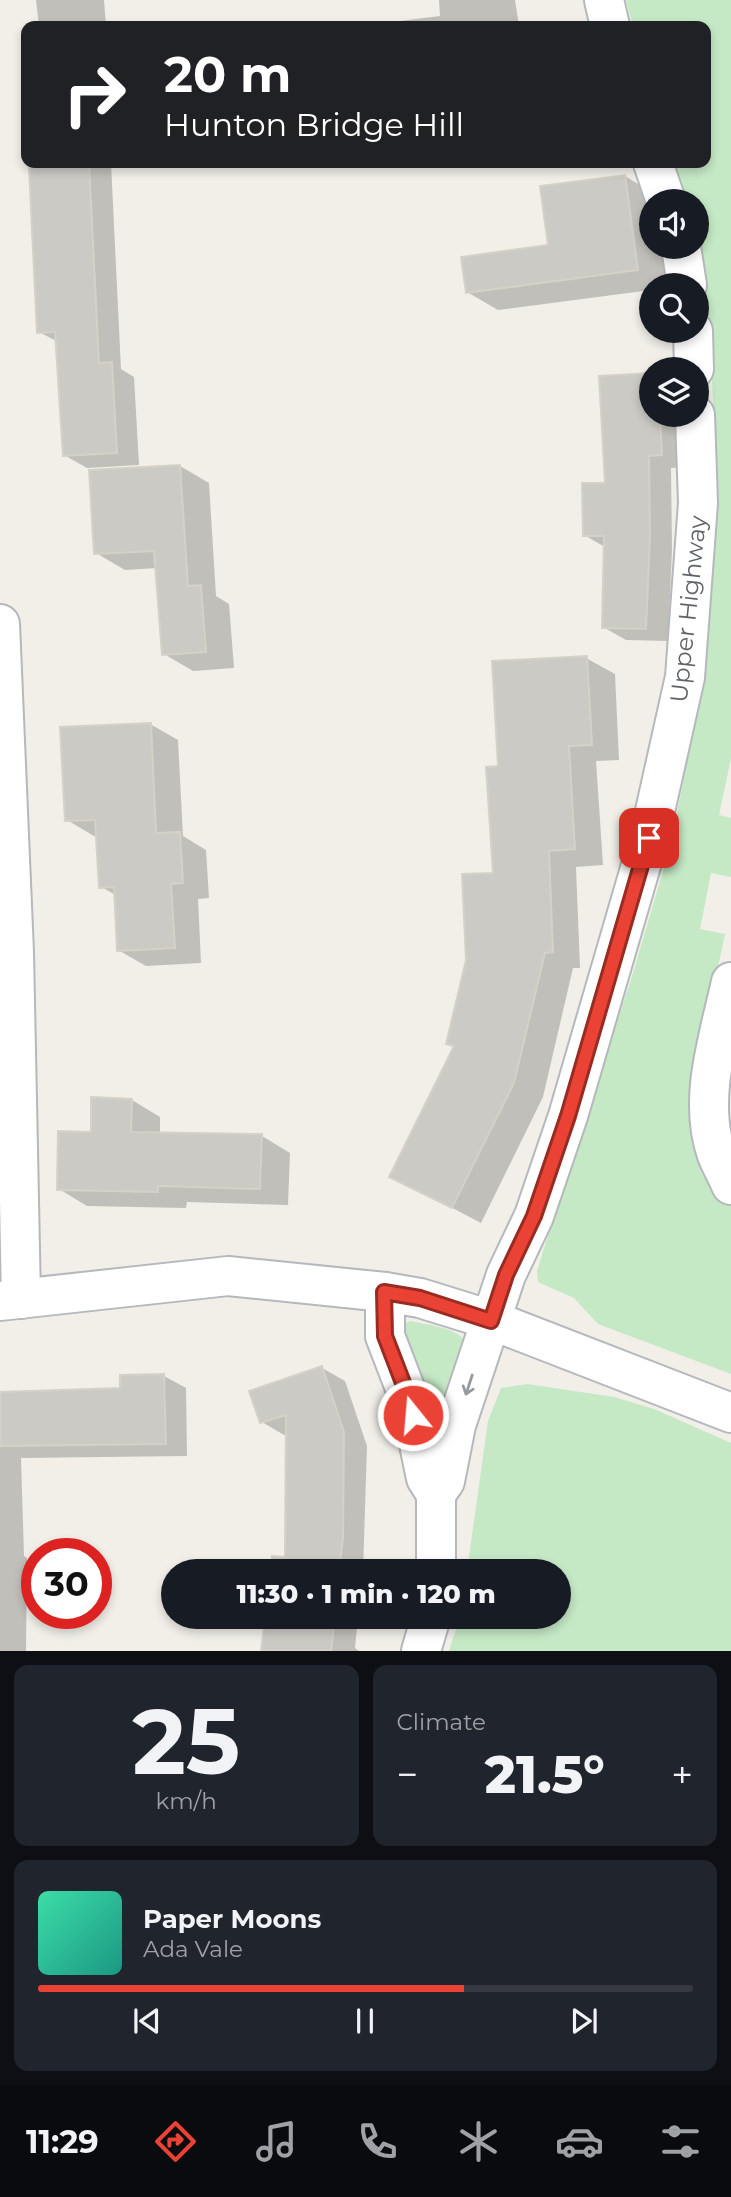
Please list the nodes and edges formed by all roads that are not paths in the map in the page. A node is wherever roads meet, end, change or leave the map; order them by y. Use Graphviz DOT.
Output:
graph roads {
  1 [pos="604,0"];
  2 [pos="609,21"];
  3 [pos="655,168"];
  4 [pos="662,189"];
  5 [pos="695,427"];
  6 [pos="0,624"];
  7 [pos="731,982"];
  8 [pos="731,1185"];
  9 [pos="384,1292"];
  10 [pos="11,1300"];
  11 [pos="491,1321"];
  12 [pos="731,1413"];
  13 [pos="436,1494"];
  14 [pos="436,1559"];
  15 [pos="427,1629"];
  16 [pos="421,1651"];
  1 -- 2 [label="street"];
  3 -- 4 [label="street"];
  5 -- 11 [label="street, Upper Highway"];
  6 -- 10 [label="street"];
  7 -- 8 [label="street"];
  9 -- 10 [label="street"];
  9 -- 11 [label="street"];
  9 -- 13 [label="street"];
  11 -- 12 [label="street"];
  11 -- 13 [label="street, Upper Highway, one-way"];
  13 -- 14 [label="street"];
  15 -- 16 [label="street"];
}
